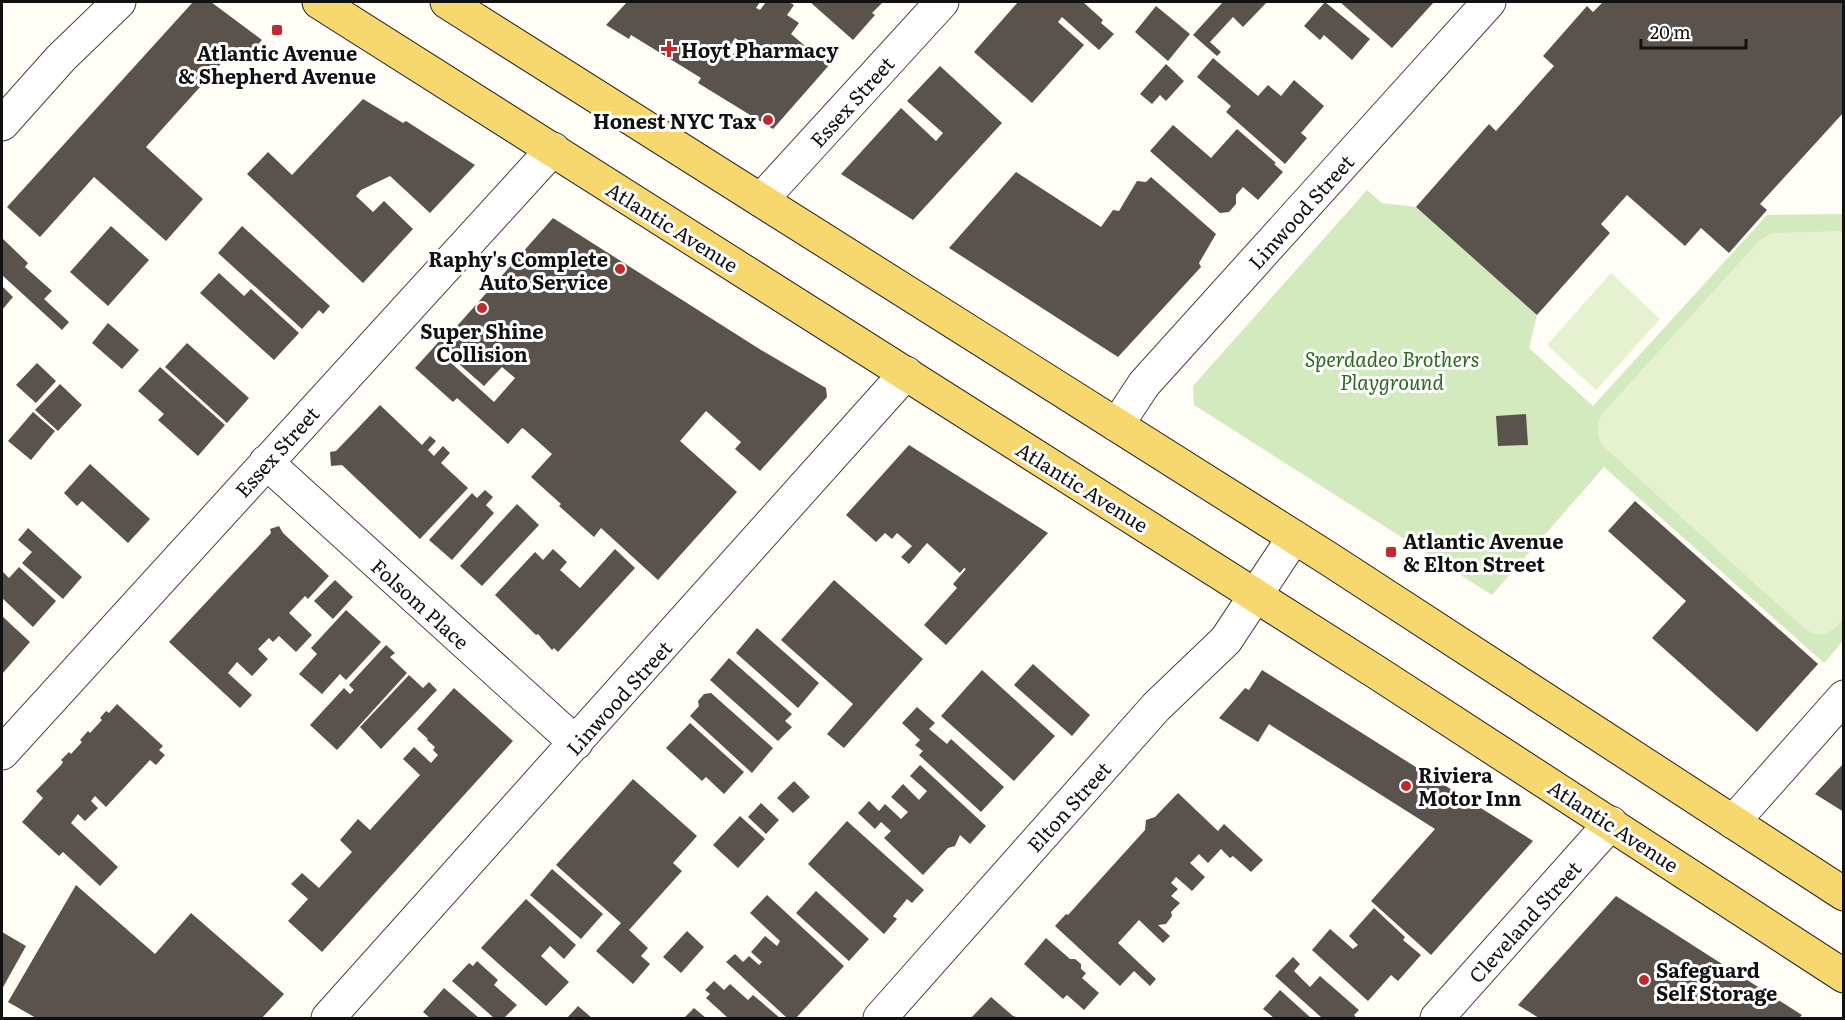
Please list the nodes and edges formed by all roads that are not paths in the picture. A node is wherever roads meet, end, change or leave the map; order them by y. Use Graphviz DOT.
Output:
graph roads {
  1 [pos="119,2"];
  2 [pos="320,2"];
  3 [pos="447,2"];
  4 [pos="942,2"];
  5 [pos="1489,2"];
  6 [pos="2,124"];
  7 [pos="553,149"];
  8 [pos="761,200"];
  9 [pos="906,374"];
  10 [pos="1117,425"];
  11 [pos="266,462"];
  12 [pos="1294,537"];
  13 [pos="1256,596"];
  14 [pos="1844,697"];
  15 [pos="576,743"];
  16 [pos="2,753"];
  17 [pos="1732,822"];
  18 [pos="1611,823"];
  19 [pos="1844,894"];
  20 [pos="1844,976"];
  21 [pos="328,1018"];
  22 [pos="880,1018"];
  23 [pos="1437,1018"];
  1 -- 6 [label="street"];
  2 -- 7 [label="main road, Atlantic Avenue"];
  3 -- 8 [label="main road"];
  4 -- 8 [label="street, Essex Street"];
  5 -- 10 [label="street, Linwood Street"];
  7 -- 9 [label="main road, Atlantic Avenue"];
  7 -- 11 [label="street, Essex Street"];
  8 -- 10 [label="main road"];
  9 -- 13 [label="main road, Atlantic Avenue"];
  9 -- 15 [label="street, Linwood Street"];
  10 -- 12 [label="main road"];
  11 -- 15 [label="street, Folsom Place"];
  11 -- 16 [label="street, Essex Street"];
  12 -- 13 [label="street, Elton Street"];
  12 -- 17 [label="main road"];
  13 -- 18 [label="main road, Atlantic Avenue"];
  13 -- 22 [label="street, Elton Street"];
  14 -- 17 [label="street"];
  15 -- 21 [label="street, Linwood Street"];
  17 -- 19 [label="main road"];
  18 -- 20 [label="main road, Atlantic Avenue"];
  18 -- 23 [label="street, Cleveland Street"];
}
